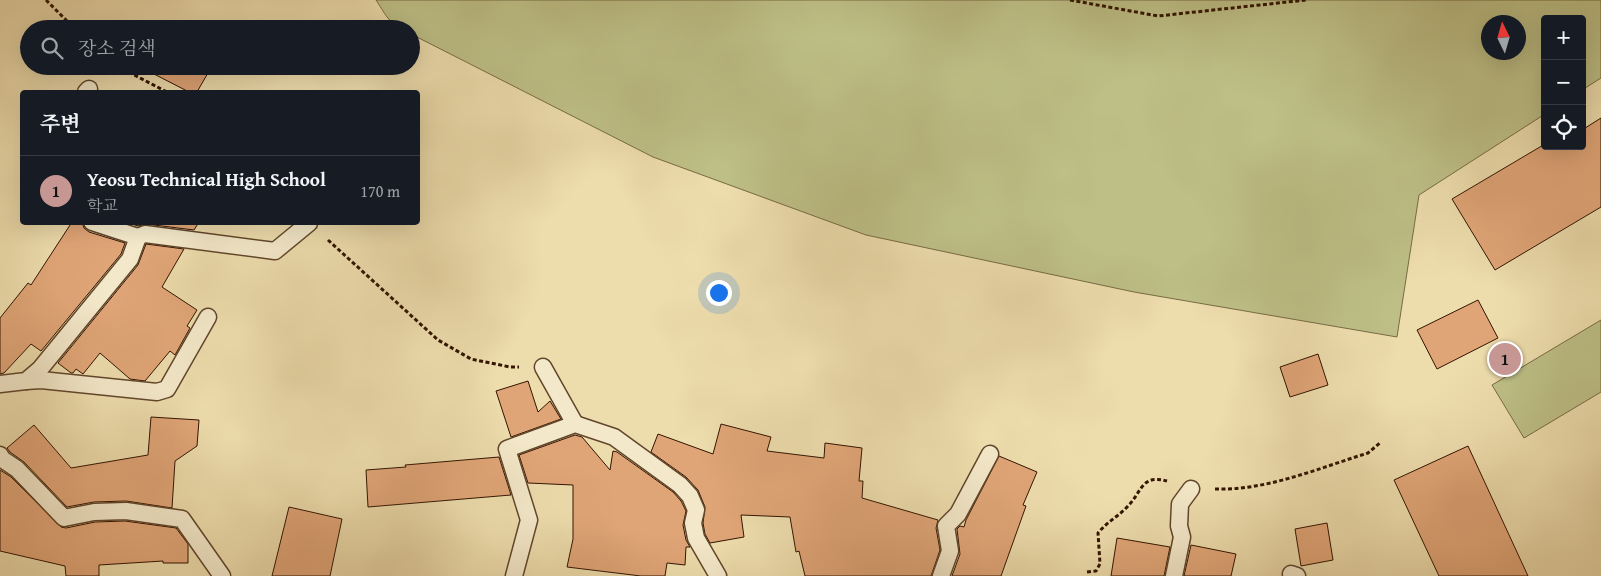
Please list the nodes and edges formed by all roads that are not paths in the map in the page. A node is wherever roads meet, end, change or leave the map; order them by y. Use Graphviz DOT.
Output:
graph roads {
  1 [pos="101,225"];
  2 [pos="307,225"];
  3 [pos="138,237"];
  4 [pos="208,318"];
  5 [pos="543,368"];
  6 [pos="26,381"];
  7 [pos="0,384"];
  8 [pos="575,424"];
  9 [pos="990,454"];
  10 [pos="0,455"];
  11 [pos="1191,488"];
  12 [pos="222,576"];
  13 [pos="514,576"];
  14 [pos="718,576"];
  15 [pos="941,576"];
  16 [pos="1174,576"];
  1 -- 3 [label="lane"];
  2 -- 3 [label="lane"];
  3 -- 6 [label="lane"];
  4 -- 6 [label="lane"];
  5 -- 8 [label="lane"];
  6 -- 7 [label="lane"];
  8 -- 13 [label="lane"];
  8 -- 14 [label="lane"];
  9 -- 15 [label="lane"];
  10 -- 12 [label="lane"];
  11 -- 16 [label="lane"];
}
